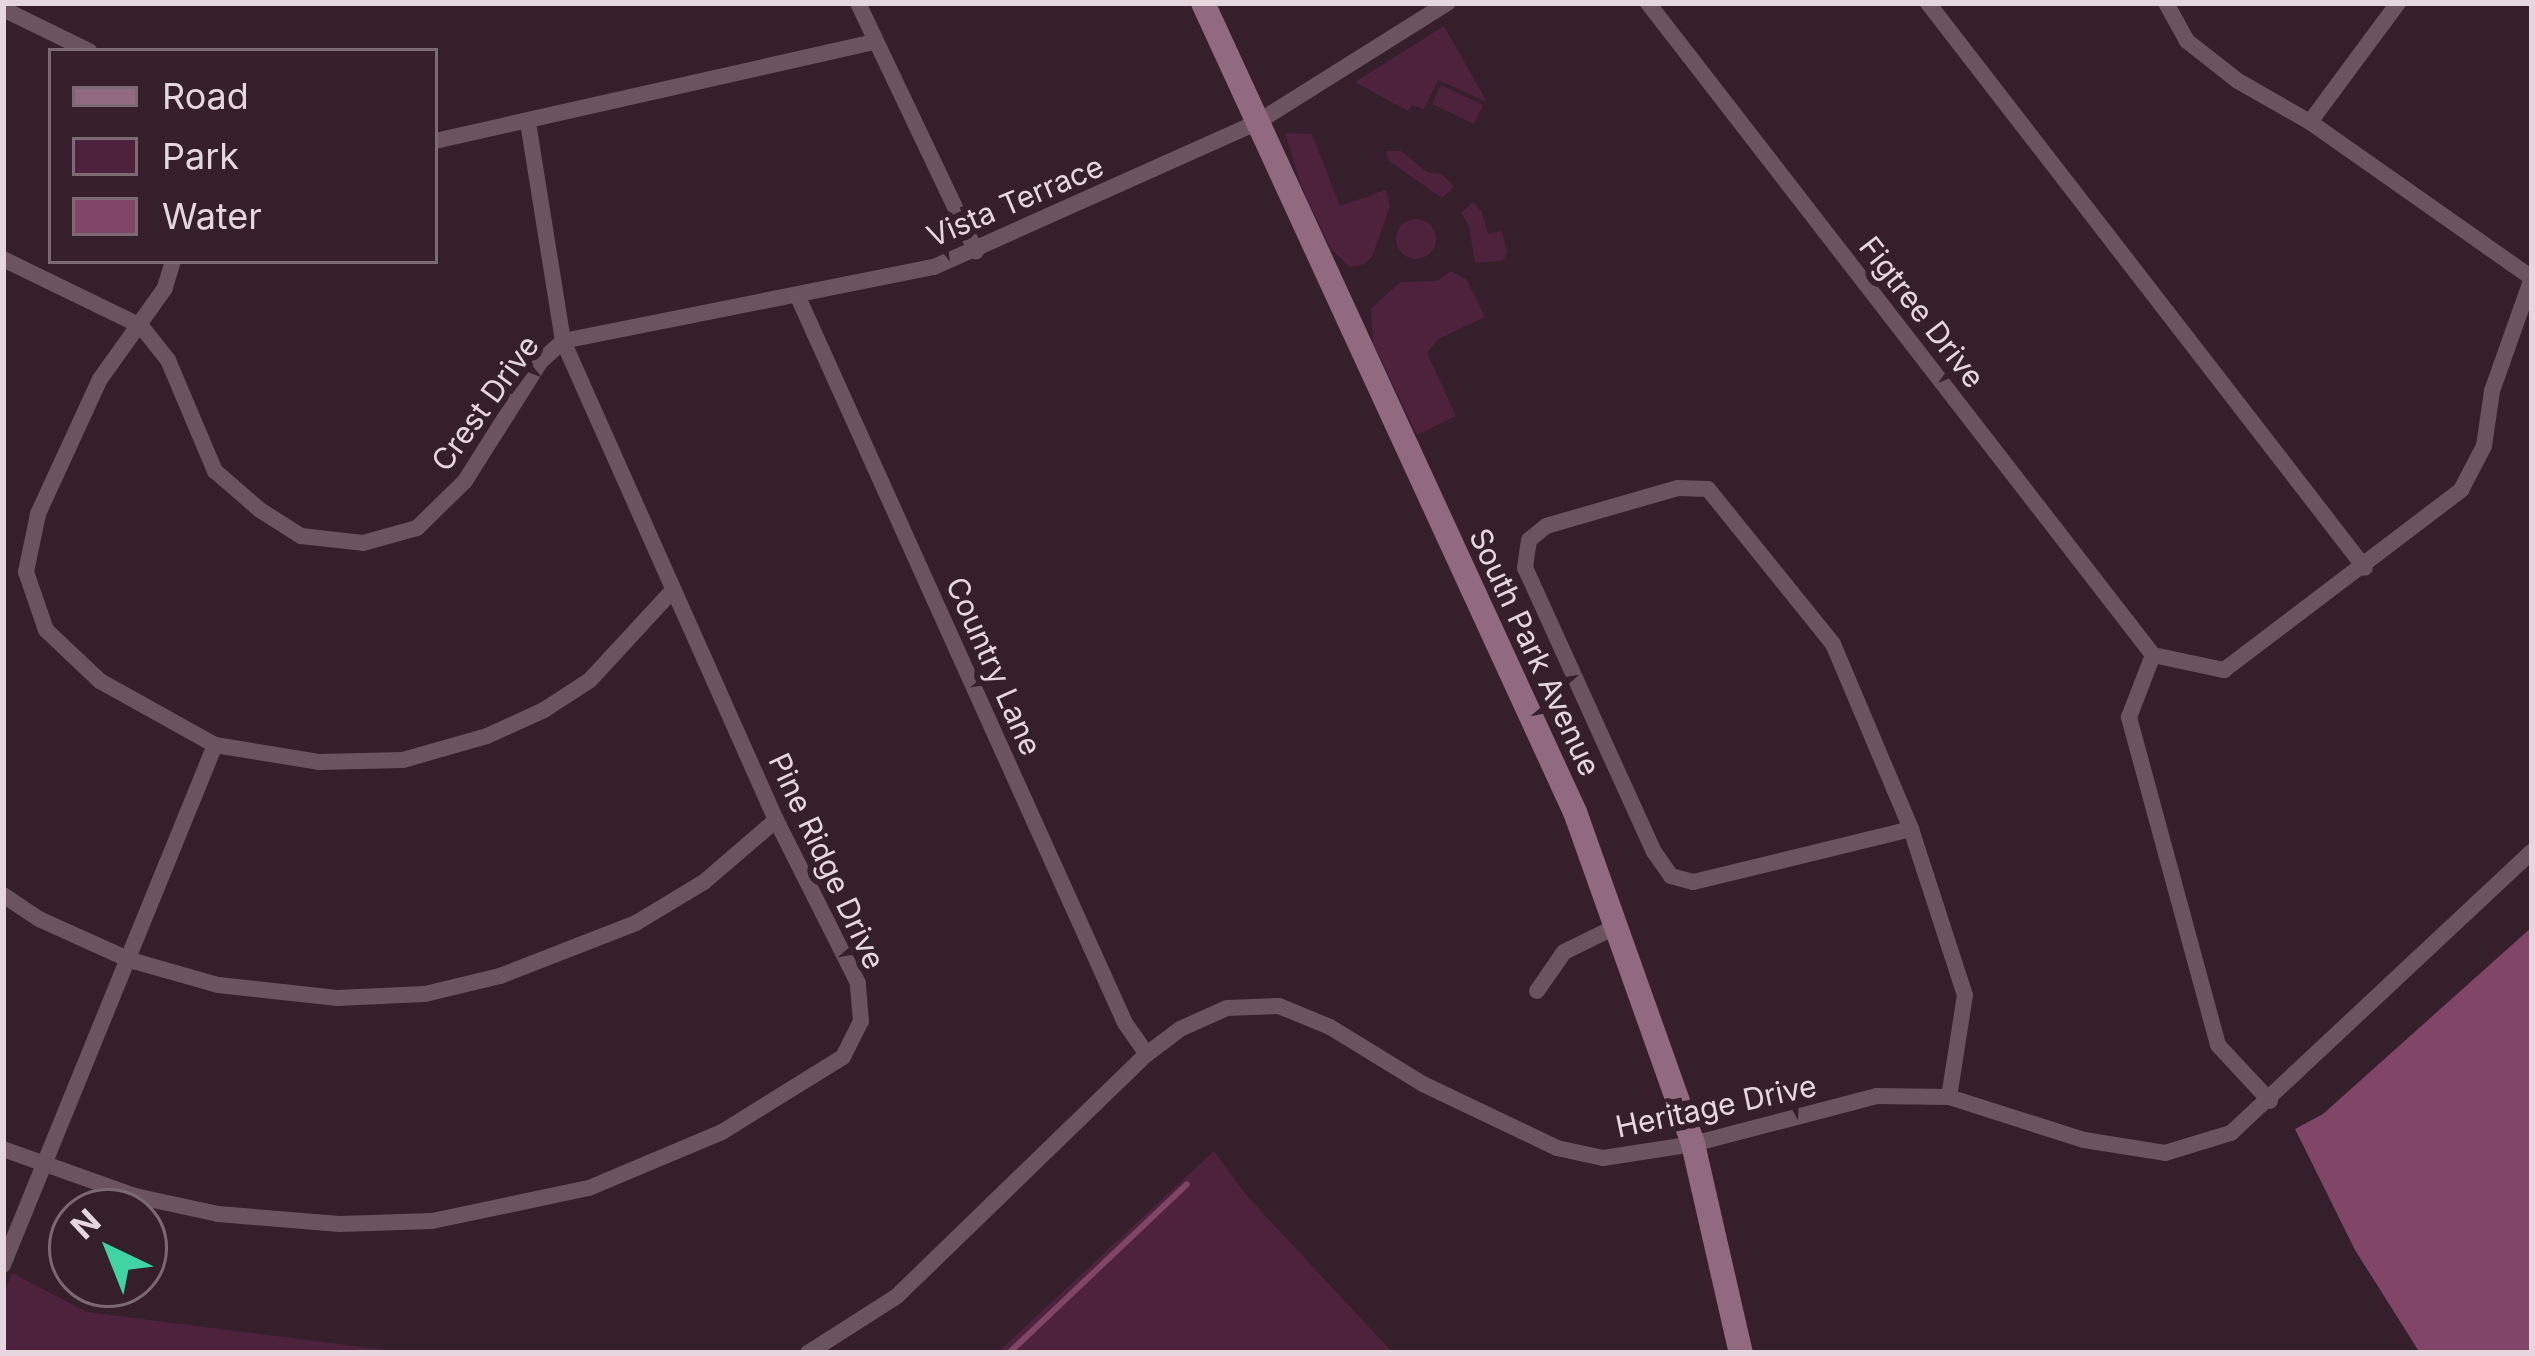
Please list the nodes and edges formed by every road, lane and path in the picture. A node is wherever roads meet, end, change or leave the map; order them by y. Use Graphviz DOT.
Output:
graph roads {
  1 [pos="858,3"];
  2 [pos="1203,3"];
  3 [pos="1447,3"];
  4 [pos="1648,3"];
  5 [pos="1928,3"];
  6 [pos="2166,3"];
  7 [pos="2398,3"];
  8 [pos="3,9"];
  9 [pos="874,42"];
  10 [pos="82,48"];
  11 [pos="528,122"];
  12 [pos="2310,122"];
  13 [pos="1256,123"];
  14 [pos="438,140"];
  15 [pos="976,251"];
  16 [pos="3,259"];
  17 [pos="171,264"];
  18 [pos="2532,278"];
  19 [pos="798,297"];
  20 [pos="141,326"];
  21 [pos="563,340"];
  22 [pos="2365,568"];
  23 [pos="673,590"];
  24 [pos="2153,655"];
  25 [pos="215,745"];
  26 [pos="776,820"];
  27 [pos="1911,829"];
  28 [pos="2532,851"];
  29 [pos="3,895"];
  30 [pos="1619,926"];
  31 [pos="130,960"];
  32 [pos="1537,991"];
  33 [pos="1147,1054"];
  34 [pos="1949,1097"];
  35 [pos="2270,1101"];
  36 [pos="1694,1144"];
  37 [pos="3,1149"];
  38 [pos="41,1166"];
  39 [pos="3,1264"];
  40 [pos="808,1353"];
  41 [pos="1741,1353"];
  1 -- 9 [label="street"];
  2 -- 13 [label="street, South Park Avenue"];
  3 -- 13 [label="street, Vista Terrace"];
  4 -- 24 [label="street, Figtree Drive"];
  5 -- 22 [label="street"];
  6 -- 12 [label="street"];
  7 -- 12 [label="street"];
  8 -- 10 [label="street"];
  9 -- 11 [label="street"];
  9 -- 15 [label="street"];
  11 -- 14 [label="street"];
  11 -- 21 [label="street, Crest Drive"];
  12 -- 18 [label="street"];
  13 -- 15 [label="street, Vista Terrace"];
  13 -- 30 [label="street, South Park Avenue"];
  15 -- 19 [label="street, Vista Terrace"];
  16 -- 20 [label="street"];
  17 -- 20 [label="street"];
  18 -- 22 [label="street"];
  19 -- 21 [label="street, Vista Terrace"];
  19 -- 33 [label="street, Country Lane"];
  20 -- 21 [label="street, Crest Drive"];
  20 -- 25 [label="street"];
  21 -- 23 [label="street, Pine Ridge Drive"];
  22 -- 24 [label="street"];
  23 -- 25 [label="street"];
  23 -- 26 [label="street, Pine Ridge Drive"];
  24 -- 35 [label="street"];
  25 -- 31 [label="street"];
  26 -- 31 [label="street"];
  26 -- 38 [label="street, Pine Ridge Drive"];
  27 -- 27 [label="street"];
  27 -- 34 [label="street"];
  28 -- 35 [label="street, Heritage Drive"];
  29 -- 31 [label="street"];
  30 -- 32 [label="street"];
  30 -- 36 [label="street, South Park Avenue"];
  31 -- 38 [label="street"];
  33 -- 36 [label="street, Heritage Drive"];
  33 -- 40 [label="street, Heritage Drive"];
  34 -- 35 [label="street, Heritage Drive"];
  34 -- 36 [label="street, Heritage Drive"];
  36 -- 41 [label="street, South Park Avenue"];
  37 -- 38 [label="street, Pine Ridge Drive"];
  38 -- 39 [label="street"];
}
